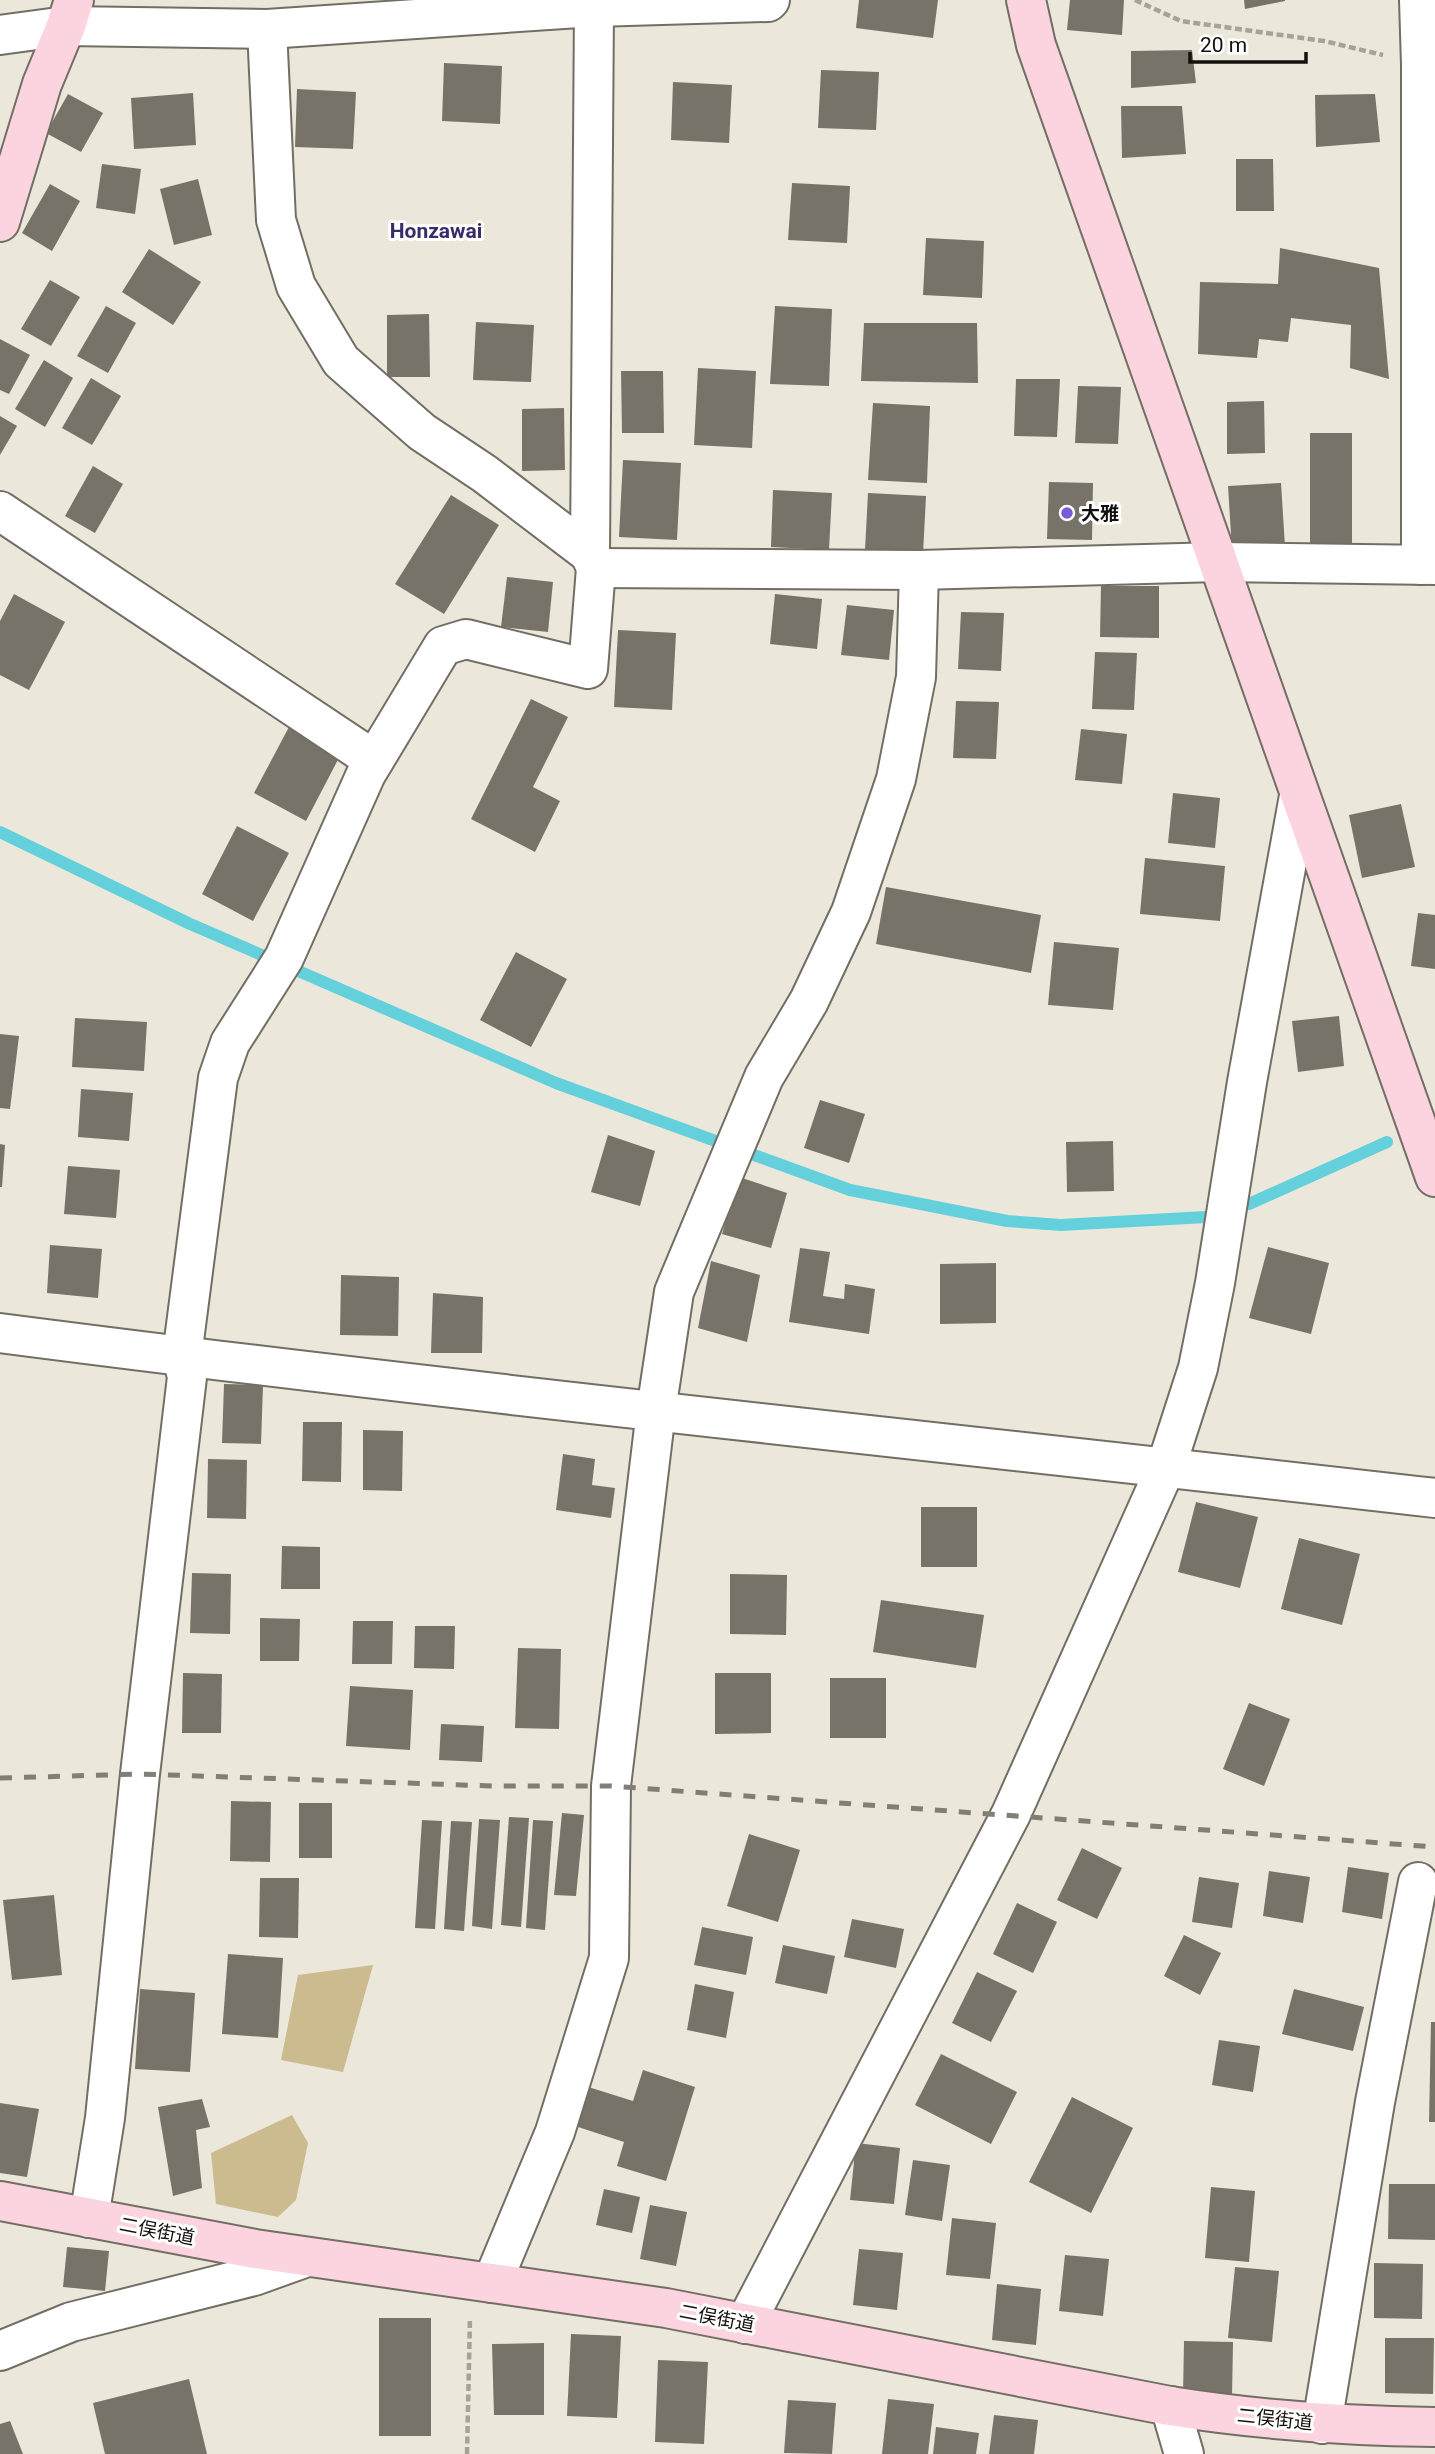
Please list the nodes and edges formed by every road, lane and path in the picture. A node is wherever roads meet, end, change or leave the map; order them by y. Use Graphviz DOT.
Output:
graph roads {
  1 [pos="770,0"];
  2 [pos="1026,0"];
  3 [pos="1135,0"];
  4 [pos="1419,0"];
  5 [pos="594,7"];
  6 [pos="70,13"];
  7 [pos="267,30"];
  8 [pos="0,35"];
  9 [pos="1422,65"];
  10 [pos="0,222"];
  11 [pos="0,511"];
  12 [pos="593,561"];
  13 [pos="1219,562"];
  14 [pos="1428,565"];
  15 [pos="919,570"];
  16 [pos="374,760"];
  17 [pos="1299,796"];
  18 [pos="1423,1107"];
  19 [pos="1435,1177"];
  20 [pos="0,1333"];
  21 [pos="182,1356"];
  22 [pos="656,1411"];
  23 [pos="1166,1467"];
  24 [pos="1435,1498"];
  25 [pos="1418,1882"];
  26 [pos="0,2201"];
  27 [pos="89,2218"];
  28 [pos="307,2257"];
  29 [pos="481,2281"];
  30 [pos="745,2324"];
  31 [pos="0,2351"];
  32 [pos="1170,2406"];
  33 [pos="1322,2424"];
  34 [pos="1435,2427"];
  35 [pos="467,2454"];
  36 [pos="1184,2454"];
  1 -- 5 [label="street"];
  2 -- 13 [label="street"];
  3 -- 9 [label="path"];
  4 -- 9 [label="street"];
  5 -- 7 [label="street"];
  5 -- 12 [label="street"];
  6 -- 7 [label="street"];
  6 -- 8 [label="street"];
  6 -- 10 [label="street"];
  7 -- 12 [label="street"];
  9 -- 14 [label="street"];
  11 -- 16 [label="street"];
  12 -- 15 [label="street"];
  12 -- 16 [label="street"];
  13 -- 14 [label="street"];
  13 -- 15 [label="street"];
  13 -- 17 [label="street"];
  15 -- 22 [label="street"];
  16 -- 21 [label="street"];
  17 -- 18 [label="street"];
  17 -- 23 [label="street"];
  18 -- 19 [label="street"];
  20 -- 21 [label="street"];
  21 -- 22 [label="street"];
  21 -- 27 [label="street"];
  22 -- 23 [label="street"];
  22 -- 29 [label="street"];
  23 -- 24 [label="street"];
  23 -- 30 [label="street"];
  25 -- 33 [label="street"];
  26 -- 27 [label="street, 二俣街道"];
  27 -- 28 [label="street, 二俣街道"];
  28 -- 29 [label="street, 二俣街道"];
  28 -- 31 [label="street"];
  29 -- 30 [label="street, 二俣街道"];
  29 -- 35 [label="path"];
  30 -- 32 [label="street, 二俣街道"];
  32 -- 33 [label="street, 二俣街道"];
  32 -- 36 [label="street"];
  33 -- 34 [label="street, 二俣街道"];
}
